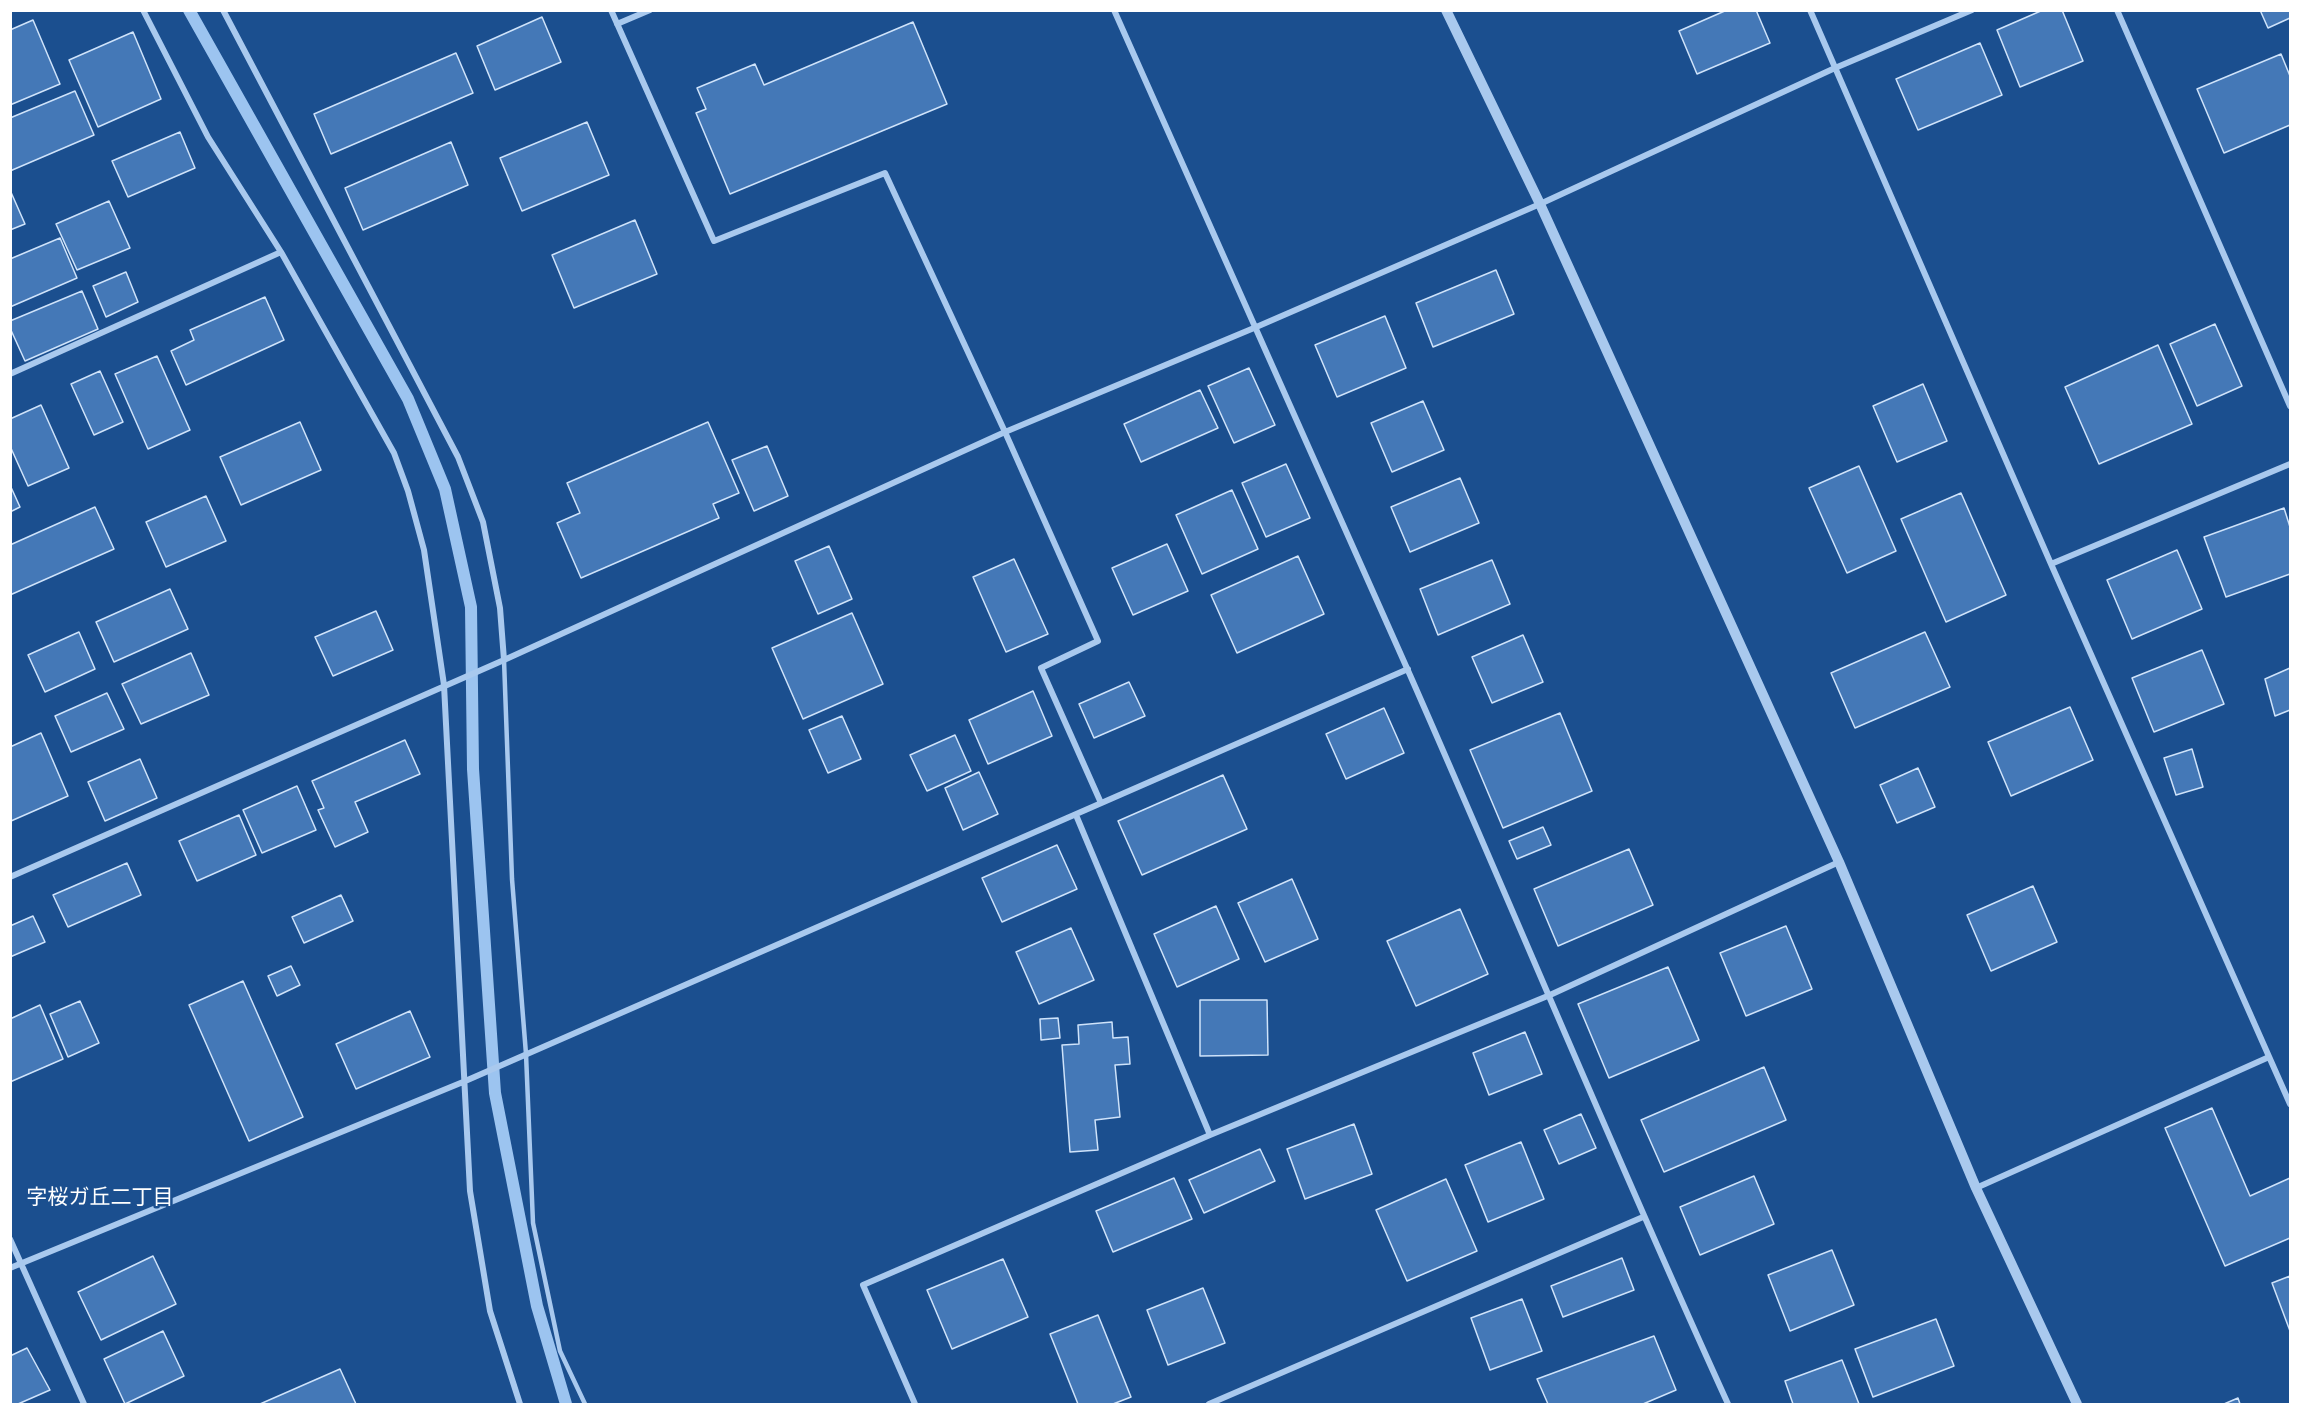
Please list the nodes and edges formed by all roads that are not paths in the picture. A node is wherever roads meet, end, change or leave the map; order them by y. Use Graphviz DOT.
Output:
graph roads {
  1 [pos="143,10"];
  2 [pos="223,10"];
  3 [pos="610,10"];
  4 [pos="650,10"];
  5 [pos="1114,10"];
  6 [pos="1446,10"];
  7 [pos="1810,10"];
  8 [pos="1972,10"];
  9 [pos="2117,10"];
  10 [pos="617,24"];
  11 [pos="1835,68"];
  12 [pos="1540,204"];
  13 [pos="281,252"];
  14 [pos="1254,328"];
  15 [pos="10,374"];
  16 [pos="2290,406"];
  17 [pos="1005,432"];
  18 [pos="2290,464"];
  19 [pos="2051,564"];
  20 [pos="504,660"];
  21 [pos="1408,669"];
  22 [pos="444,685"];
  23 [pos="1101,803"];
  24 [pos="1076,815"];
  25 [pos="1839,862"];
  26 [pos="10,877"];
  27 [pos="1550,995"];
  28 [pos="526,1054"];
  29 [pos="2269,1057"];
  30 [pos="463,1082"];
  31 [pos="2290,1104"];
  32 [pos="1210,1135"];
  33 [pos="1976,1188"];
  34 [pos="1643,1217"];
  35 [pos="10,1239"];
  36 [pos="21,1263"];
  37 [pos="10,1268"];
  38 [pos="84,1404"];
  39 [pos="520,1404"];
  40 [pos="585,1404"];
  41 [pos="915,1404"];
  42 [pos="1209,1404"];
  43 [pos="1728,1404"];
  44 [pos="2077,1404"];
  1 -- 13 [label="street"];
  2 -- 20 [label="street"];
  3 -- 10 [label="street"];
  4 -- 10 [label="street"];
  5 -- 14 [label="street"];
  6 -- 12 [label="street"];
  7 -- 11 [label="street"];
  8 -- 11 [label="street"];
  9 -- 16 [label="street"];
  10 -- 17 [label="street"];
  11 -- 12 [label="street"];
  11 -- 19 [label="street"];
  12 -- 14 [label="street"];
  12 -- 25 [label="street"];
  13 -- 15 [label="street"];
  13 -- 22 [label="street"];
  14 -- 17 [label="street"];
  14 -- 21 [label="street"];
  17 -- 20 [label="street"];
  17 -- 23 [label="street"];
  18 -- 19 [label="street"];
  19 -- 29 [label="street"];
  20 -- 22 [label="street"];
  20 -- 28 [label="lane"];
  21 -- 23 [label="street"];
  21 -- 27 [label="street"];
  22 -- 26 [label="street"];
  22 -- 30 [label="street"];
  23 -- 24 [label="street"];
  24 -- 28 [label="street"];
  24 -- 32 [label="street"];
  25 -- 27 [label="street"];
  25 -- 33 [label="street"];
  27 -- 32 [label="street"];
  27 -- 34 [label="street"];
  28 -- 30 [label="street"];
  28 -- 40 [label="lane"];
  29 -- 31 [label="street"];
  29 -- 33 [label="street"];
  30 -- 36 [label="street"];
  30 -- 39 [label="street"];
  32 -- 41 [label="street"];
  33 -- 44 [label="street"];
  34 -- 42 [label="street"];
  34 -- 43 [label="street"];
  35 -- 36 [label="street"];
  36 -- 37 [label="street"];
  36 -- 38 [label="street"];
}
